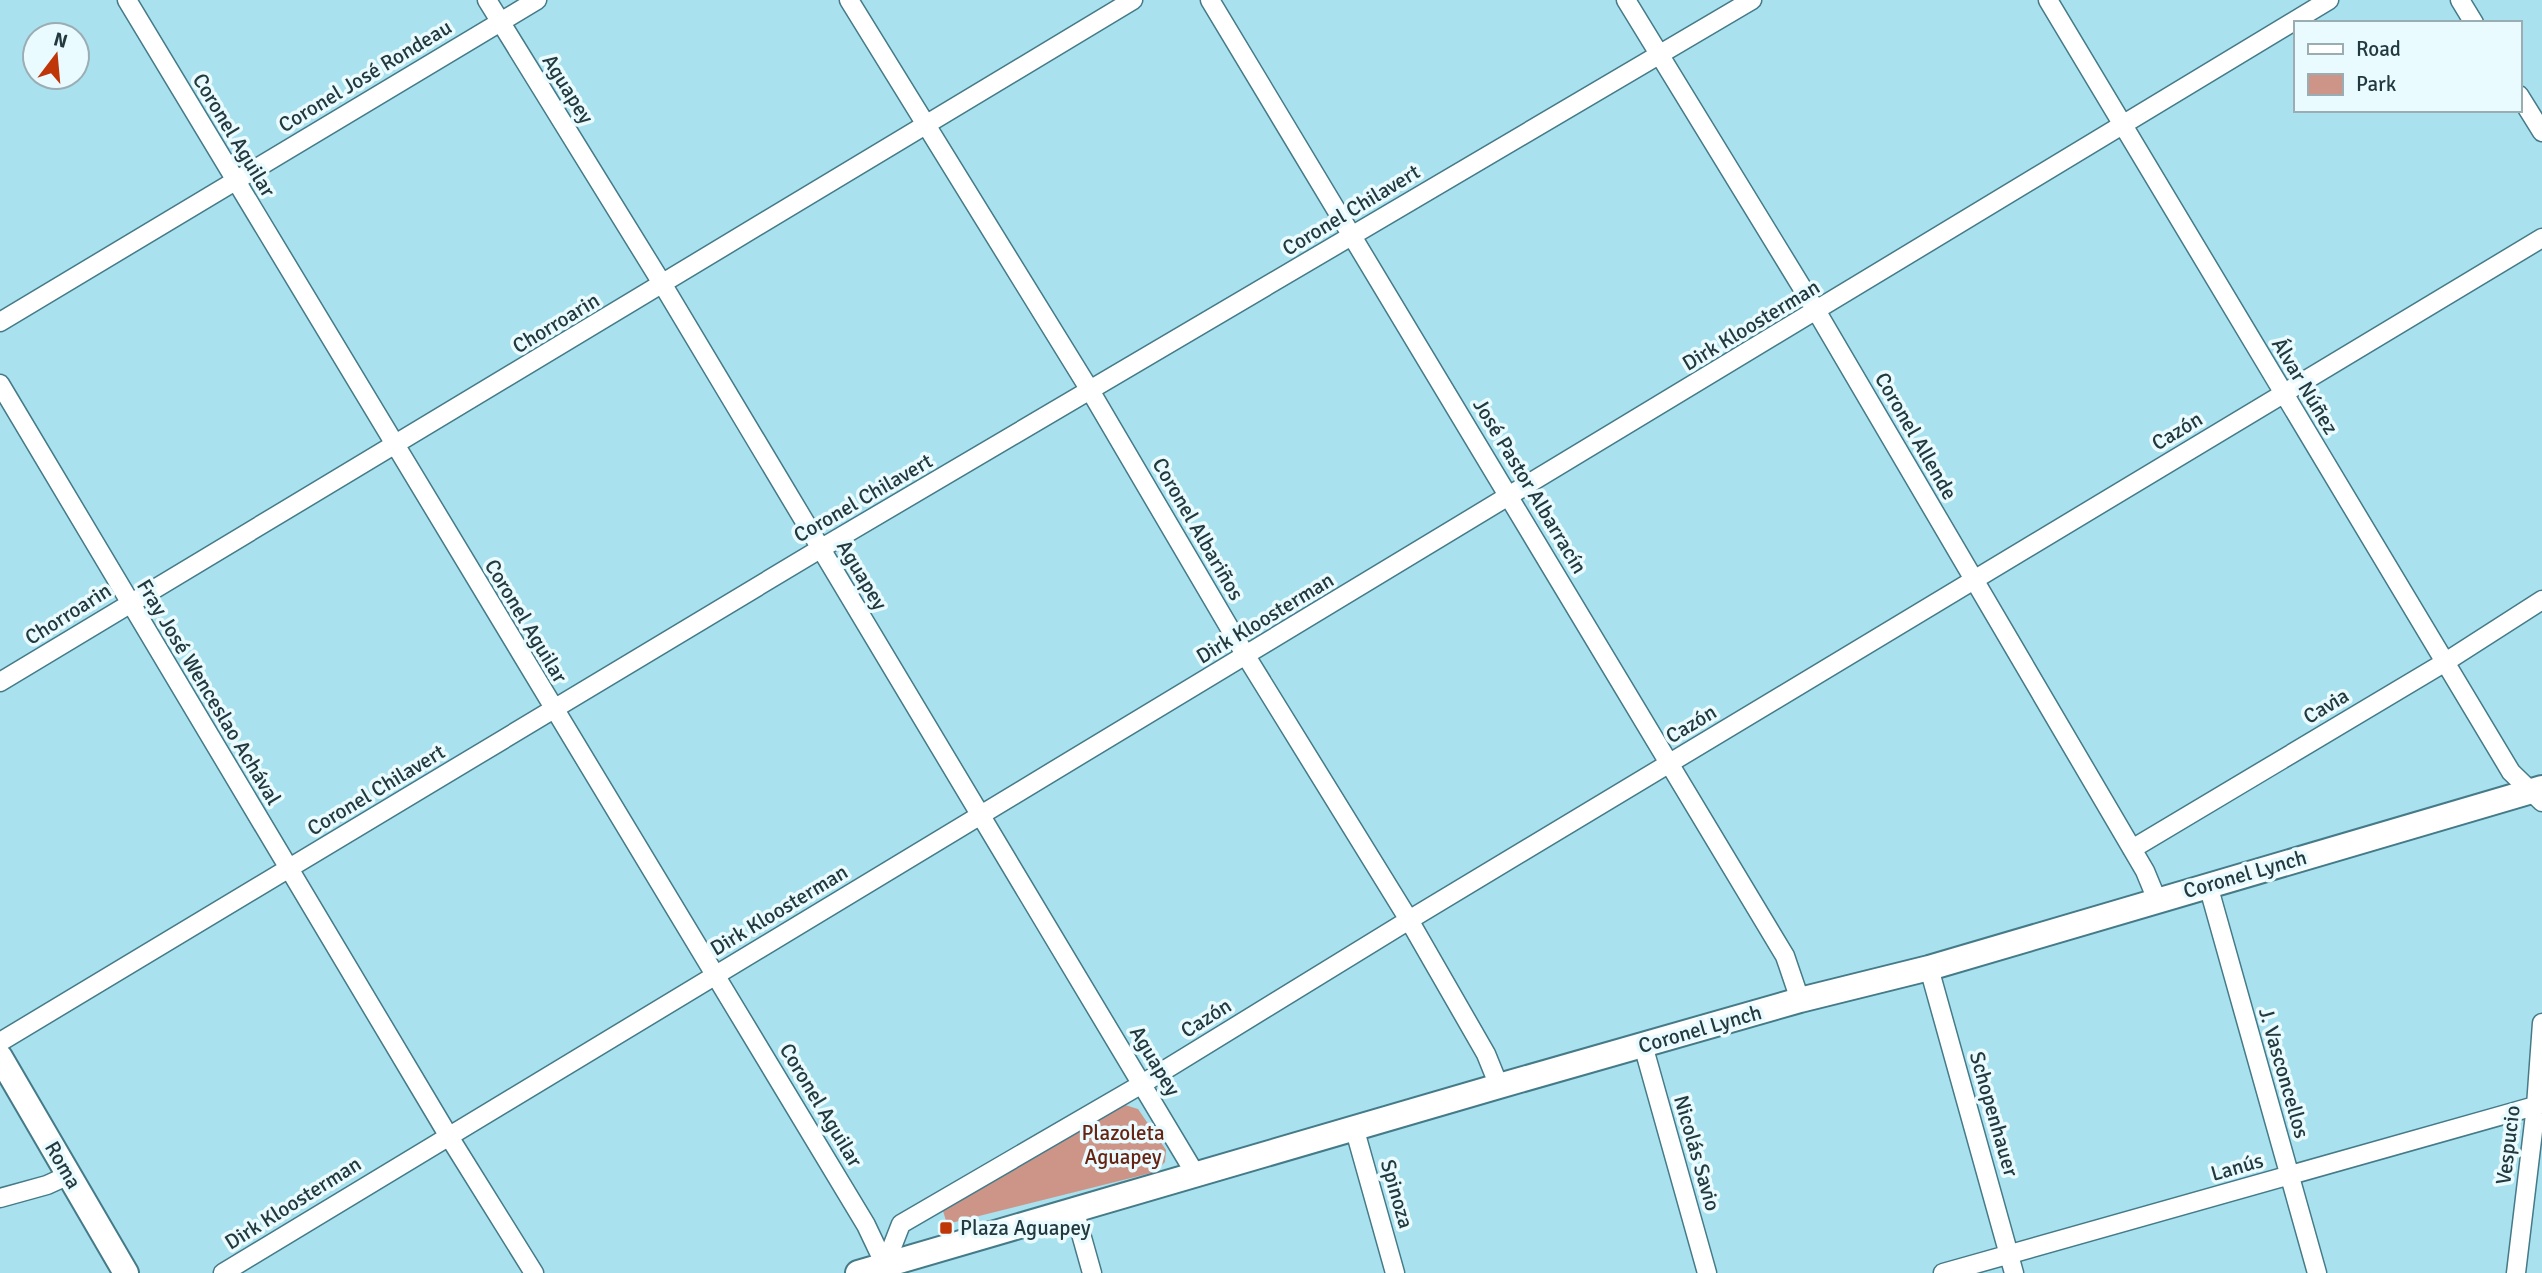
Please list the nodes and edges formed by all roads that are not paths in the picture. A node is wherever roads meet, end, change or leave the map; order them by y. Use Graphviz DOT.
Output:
graph roads {
  1 [pos="127,0"];
  2 [pos="487,0"];
  3 [pos="537,0"];
  4 [pos="849,0"];
  5 [pos="1133,0"];
  6 [pos="1210,0"];
  7 [pos="1626,0"];
  8 [pos="1752,0"];
  9 [pos="2048,0"];
  10 [pos="2329,0"];
  11 [pos="2460,0"];
  12 [pos="2294,21"];
  13 [pos="2294,21"];
  14 [pos="2473,21"];
  15 [pos="500,22"];
  16 [pos="1659,55"];
  17 [pos="2521,98"];
  18 [pos="925,124"];
  19 [pos="2123,125"];
  20 [pos="2542,132"];
  21 [pos="235,180"];
  22 [pos="1352,234"];
  23 [pos="2542,238"];
  24 [pos="663,285"];
  25 [pos="1818,312"];
  26 [pos="0,321"];
  27 [pos="0,384"];
  28 [pos="1091,392"];
  29 [pos="2282,393"];
  30 [pos="396,444"];
  31 [pos="1509,496"];
  32 [pos="820,549"];
  33 [pos="1974,582"];
  34 [pos="2542,600"];
  35 [pos="130,603"];
  36 [pos="1246,656"];
  37 [pos="2447,661"];
  38 [pos="0,682"];
  39 [pos="552,709"];
  40 [pos="1670,763"];
  41 [pos="2538,794"];
  42 [pos="980,814"];
  43 [pos="2132,849"];
  44 [pos="289,869"];
  45 [pos="2208,885"];
  46 [pos="2157,900"];
  47 [pos="1409,920"];
  48 [pos="1929,968"];
  49 [pos="716,975"];
  50 [pos="1800,1000"];
  51 [pos="2542,1023"];
  52 [pos="0,1042"];
  53 [pos="1643,1045"];
  54 [pos="0,1058"];
  55 [pos="1142,1084"];
  56 [pos="1499,1086"];
  57 [pos="2539,1105"];
  58 [pos="1354,1128"];
  59 [pos="447,1135"];
  60 [pos="69,1175"];
  61 [pos="1196,1175"];
  62 [pos="2290,1176"];
  63 [pos="0,1198"];
  64 [pos="1074,1209"];
  65 [pos="2009,1254"];
  66 [pos="885,1265"];
  67 [pos="126,1273"];
  68 [pos="223,1273"];
  69 [pos="534,1273"];
  70 [pos="858,1273"];
  71 [pos="1092,1273"];
  72 [pos="1395,1273"];
  73 [pos="1707,1273"];
  74 [pos="1943,1273"];
  75 [pos="2014,1273"];
  76 [pos="2317,1273"];
  77 [pos="2516,1273"];
  1 -- 21 [label="street, Coronel Aguilar"];
  2 -- 15 [label="street, Aguapey"];
  3 -- 15 [label="street, Coronel José Rondeau"];
  4 -- 18 [label="street, Coronel Albariños"];
  5 -- 18 [label="street, Chorroarin"];
  6 -- 22 [label="street, José Pastor Albarracín"];
  7 -- 16 [label="street, Coronel Allende"];
  8 -- 16 [label="street, Coronel Chilavert"];
  9 -- 19 [label="street, Álvar Núñez"];
  10 -- 13 [label="street, Dirk Kloosterman"];
  11 -- 14 [label="street"];
  12 -- 19 [label="street, Dirk Kloosterman"];
  15 -- 21 [label="street, Coronel José Rondeau"];
  15 -- 24 [label="street, Aguapey"];
  16 -- 22 [label="street, Coronel Chilavert"];
  16 -- 25 [label="street, Coronel Allende"];
  17 -- 20 [label="street"];
  18 -- 24 [label="street, Chorroarin"];
  18 -- 28 [label="street, Coronel Albariños"];
  19 -- 25 [label="street, Dirk Kloosterman"];
  19 -- 29 [label="street, Álvar Núñez"];
  21 -- 26 [label="street, Coronel José Rondeau"];
  21 -- 30 [label="street, Coronel Aguilar"];
  22 -- 28 [label="street, Coronel Chilavert"];
  22 -- 31 [label="street, José Pastor Albarracín"];
  23 -- 29 [label="street, Cazón"];
  24 -- 30 [label="street, Chorroarin"];
  24 -- 32 [label="street, Aguapey"];
  25 -- 31 [label="street, Dirk Kloosterman"];
  25 -- 33 [label="street, Coronel Allende"];
  27 -- 35 [label="street, Fray José Wenceslao Achával"];
  28 -- 32 [label="street, Coronel Chilavert"];
  28 -- 36 [label="street, Coronel Albariños"];
  29 -- 33 [label="street, Cazón"];
  29 -- 37 [label="street, Álvar Núñez"];
  30 -- 35 [label="street, Chorroarin"];
  30 -- 39 [label="street, Coronel Aguilar"];
  31 -- 36 [label="street, Dirk Kloosterman"];
  31 -- 40 [label="street, José Pastor Albarracín"];
  32 -- 39 [label="street, Coronel Chilavert"];
  32 -- 42 [label="street, Aguapey"];
  33 -- 40 [label="street, Cazón"];
  33 -- 43 [label="street, Coronel Allende"];
  34 -- 37 [label="street, Cavia"];
  35 -- 38 [label="street, Chorroarin"];
  35 -- 44 [label="street, Fray José Wenceslao Achával"];
  36 -- 42 [label="street, Dirk Kloosterman"];
  36 -- 47 [label="street, Coronel Albariños"];
  37 -- 41 [label="street, Álvar Núñez"];
  37 -- 43 [label="street, Cavia"];
  39 -- 44 [label="street, Coronel Chilavert"];
  39 -- 49 [label="street, Coronel Aguilar"];
  40 -- 47 [label="street, Cazón"];
  40 -- 50 [label="street, José Pastor Albarracín"];
  41 -- 45 [label="street, Coronel Lynch"];
  42 -- 49 [label="street, Dirk Kloosterman"];
  42 -- 55 [label="street, Aguapey"];
  43 -- 46 [label="street, Coronel Allende"];
  44 -- 52 [label="street, Coronel Chilavert"];
  44 -- 59 [label="street, Fray José Wenceslao Achával"];
  45 -- 46 [label="street, Coronel Lynch"];
  45 -- 62 [label="street, J. Vasconcellos"];
  46 -- 48 [label="street, Coronel Lynch"];
  47 -- 55 [label="street, Cazón"];
  47 -- 56 [label="street, Coronel Albariños"];
  48 -- 50 [label="street, Coronel Lynch"];
  48 -- 65 [label="street, Schopenhauer"];
  49 -- 59 [label="street, Dirk Kloosterman"];
  49 -- 66 [label="street, Coronel Aguilar"];
  50 -- 53 [label="street, Coronel Lynch"];
  51 -- 57 [label="street, Vespucio"];
  53 -- 56 [label="street, Coronel Lynch"];
  53 -- 73 [label="street, Nicolás Savio"];
  54 -- 60 [label="street, Roma"];
  55 -- 61 [label="street, Aguapey"];
  55 -- 66 [label="street, Cazón"];
  56 -- 58 [label="street, Coronel Lynch"];
  57 -- 62 [label="street, Lanús"];
  57 -- 77 [label="street, Vespucio"];
  58 -- 61 [label="street, Coronel Lynch"];
  58 -- 72 [label="street, Spinoza"];
  59 -- 68 [label="street, Dirk Kloosterman"];
  59 -- 69 [label="street, Fray José Wenceslao Achával"];
  60 -- 63 [label="street"];
  60 -- 67 [label="street, Roma"];
  61 -- 64 [label="street, Coronel Lynch"];
  62 -- 65 [label="street, Lanús"];
  62 -- 76 [label="street, J. Vasconcellos"];
  64 -- 66 [label="street, Coronel Lynch"];
  64 -- 71 [label="street"];
  65 -- 74 [label="street, Lanús"];
  65 -- 75 [label="street, Schopenhauer"];
  66 -- 70 [label="street, Coronel Lynch"];
}
